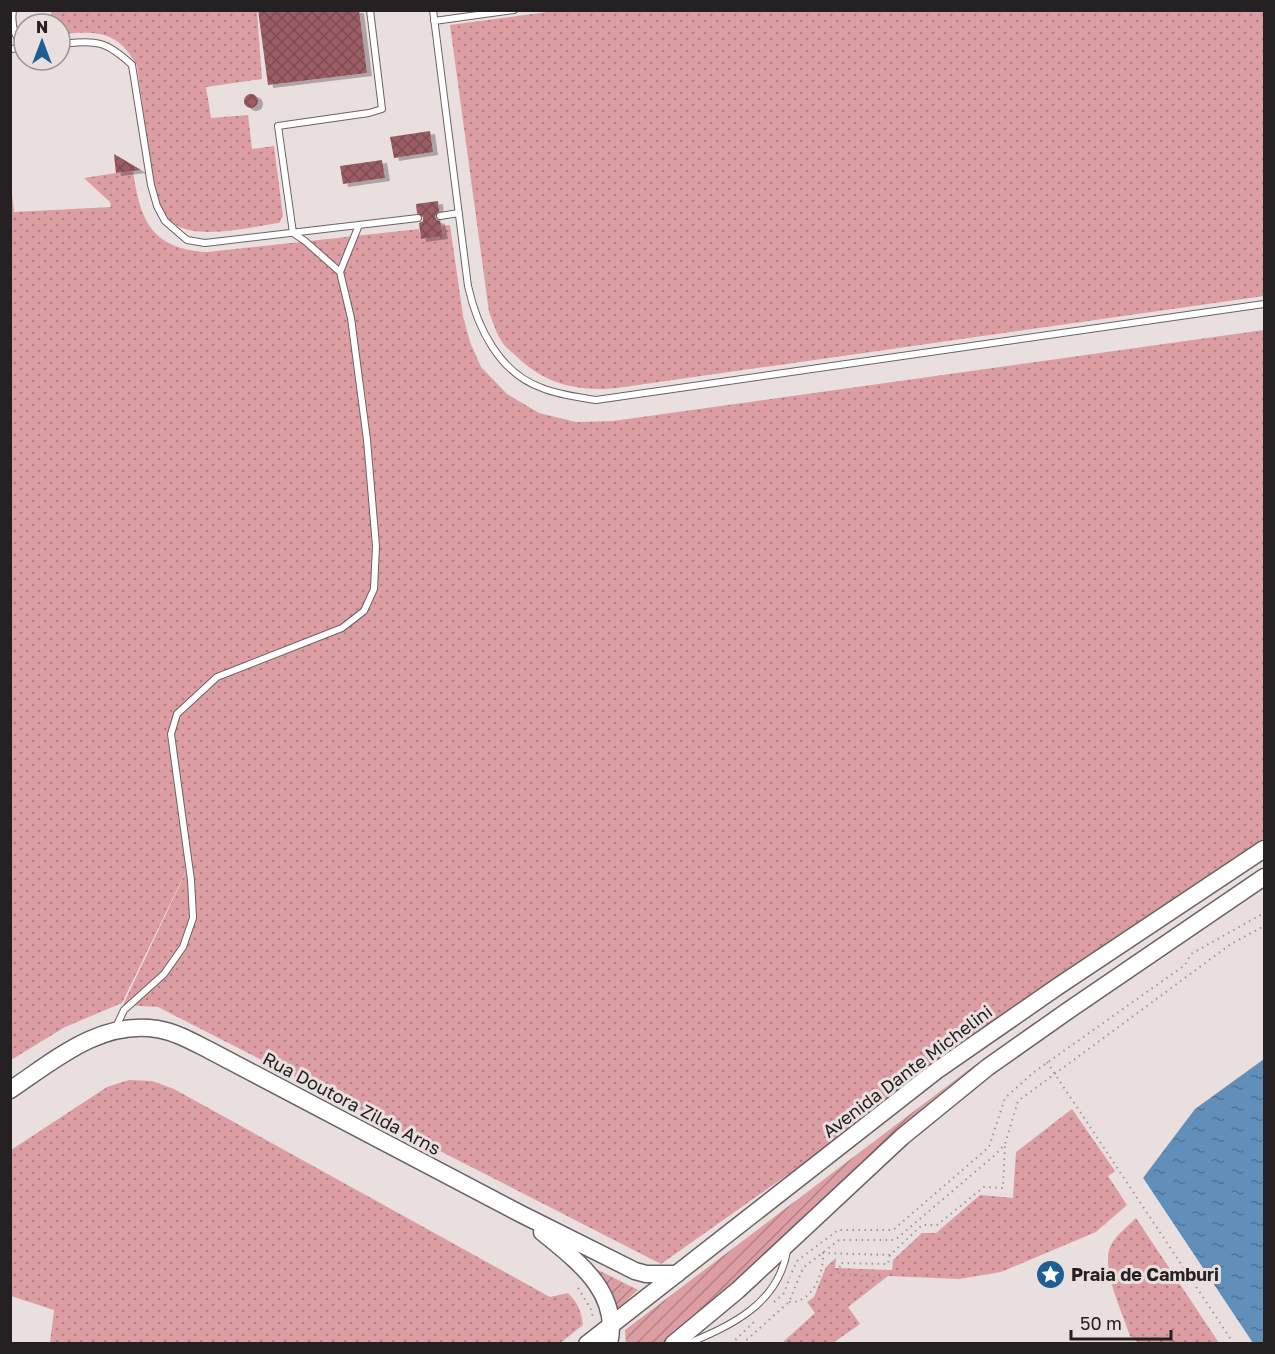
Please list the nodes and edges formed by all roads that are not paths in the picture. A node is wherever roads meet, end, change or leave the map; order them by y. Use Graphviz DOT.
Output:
graph roads {
  1 [pos="370,10"];
  2 [pos="432,10"];
  3 [pos="514,10"];
  4 [pos="434,21"];
  5 [pos="72,43"];
  6 [pos="459,213"];
  7 [pos="440,216"];
  8 [pos="418,218"];
  9 [pos="359,225"];
  10 [pos="293,233"];
  11 [pos="340,272"];
  12 [pos="1264,304"];
  13 [pos="1264,849"];
  14 [pos="1264,877"];
  15 [pos="115,1030"];
  16 [pos="10,1090"];
  17 [pos="521,1214"];
  18 [pos="788,1243"];
  19 [pos="677,1274"];
  20 [pos="611,1324"];
  21 [pos="587,1344"];
  22 [pos="609,1344"];
  23 [pos="673,1344"];
  24 [pos="687,1344"];
  1 -- 10 [label="lane"];
  2 -- 4 [label="lane"];
  3 -- 4 [label="lane"];
  4 -- 6 [label="lane"];
  5 -- 10 [label="lane"];
  6 -- 7 [label="lane"];
  6 -- 12 [label="lane"];
  8 -- 9 [label="lane"];
  9 -- 10 [label="lane"];
  9 -- 11 [label="lane"];
  10 -- 11 [label="lane"];
  11 -- 15 [label="lane"];
  13 -- 19 [label="main road, Avenida Dante Michelini"];
  14 -- 18 [label="main road"];
  15 -- 16 [label="main road, Rua Doutora Zilda Arns"];
  15 -- 17 [label="main road, Rua Doutora Zilda Arns"];
  17 -- 19 [label="main road, Rua Doutora Zilda Arns"];
  17 -- 20 [label="main road"];
  18 -- 23 [label="main road"];
  18 -- 24 [label="lane"];
  19 -- 20 [label="main road, Avenida Dante Michelini"];
  20 -- 21 [label="main road, Avenida Dante Michelini"];
  20 -- 22 [label="main road"];
}
